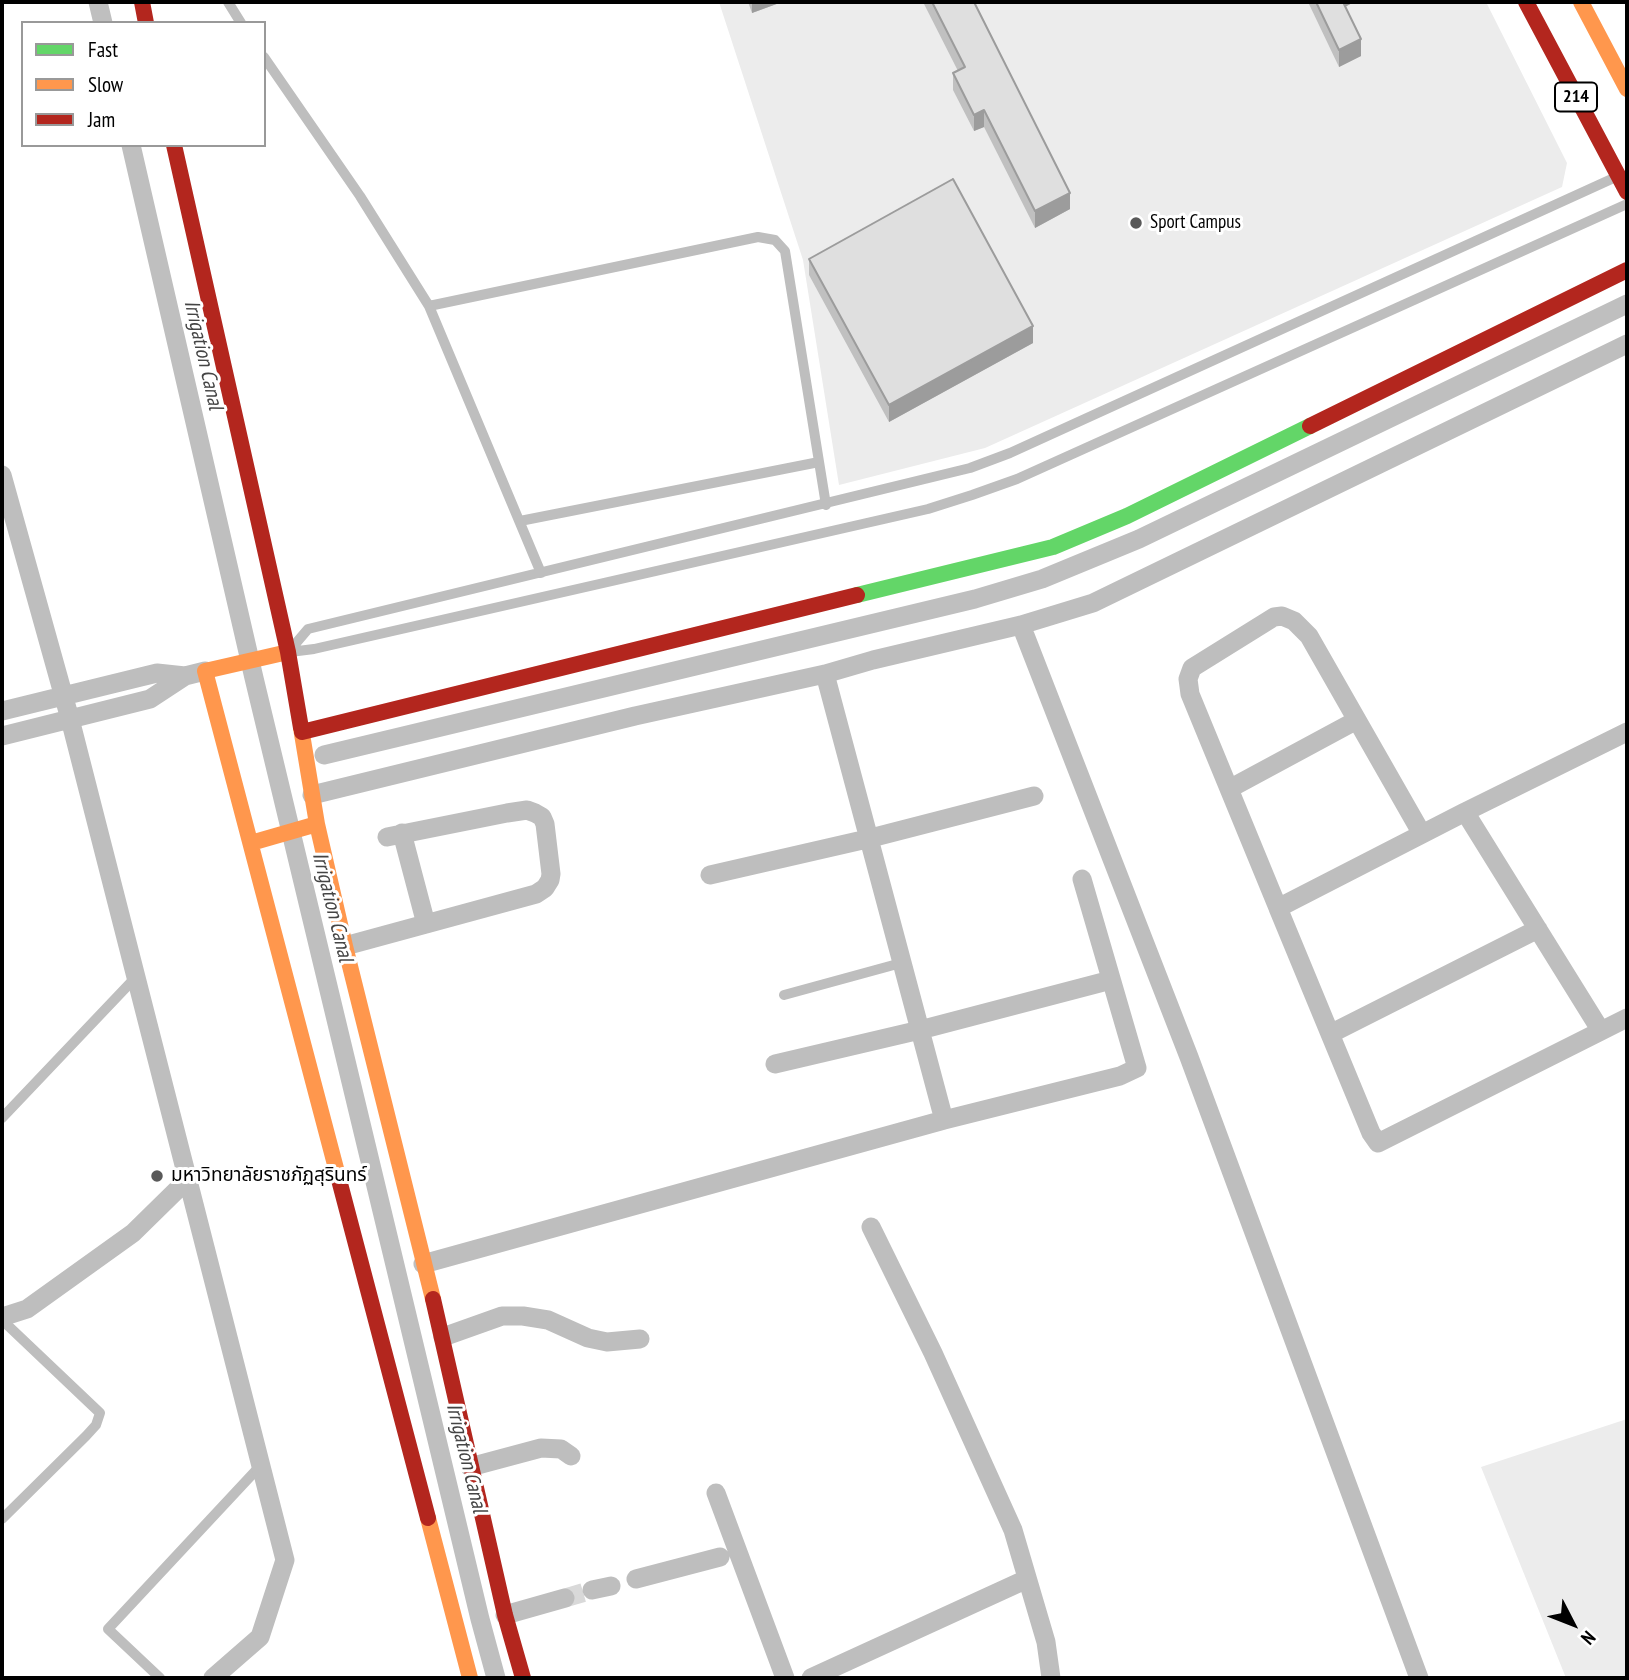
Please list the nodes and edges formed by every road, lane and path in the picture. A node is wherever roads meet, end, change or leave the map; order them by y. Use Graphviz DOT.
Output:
graph roads {
  1 [pos="142,2"];
  2 [pos="228,2"];
  3 [pos="1526,2"];
  4 [pos="1581,2"];
  5 [pos="146,21"];
  6 [pos="240,21"];
  7 [pos="266,60"];
  8 [pos="1627,89"];
  9 [pos="174,147"];
  10 [pos="1619,176"];
  11 [pos="1627,192"];
  12 [pos="1627,204"];
  13 [pos="1627,270"];
  14 [pos="429,306"];
  15 [pos="1627,344"];
  16 [pos="819,462"];
  17 [pos="2,475"];
  18 [pos="825,505"];
  19 [pos="520,521"];
  20 [pos="541,573"];
  21 [pos="1021,625"];
  22 [pos="281,654"];
  23 [pos="204,671"];
  24 [pos="825,674"];
  25 [pos="63,697"];
  26 [pos="2,711"];
  27 [pos="70,719"];
  28 [pos="1357,720"];
  29 [pos="302,732"];
  30 [pos="1627,732"];
  31 [pos="2,736"];
  32 [pos="1229,789"];
  33 [pos="312,795"];
  34 [pos="1034,796"];
  35 [pos="1465,812"];
  36 [pos="311,825"];
  37 [pos="1422,834"];
  38 [pos="867,839"];
  39 [pos="259,840"];
  40 [pos="710,875"];
  41 [pos="1082,879"];
  42 [pos="1278,908"];
  43 [pos="426,924"];
  44 [pos="1538,929"];
  45 [pos="345,946"];
  46 [pos="901,963"];
  47 [pos="136,977"];
  48 [pos="1111,980"];
  49 [pos="784,995"];
  50 [pos="1627,1018"];
  51 [pos="920,1030"];
  52 [pos="1601,1031"];
  53 [pos="1330,1034"];
  54 [pos="775,1064"];
  55 [pos="2,1118"];
  56 [pos="944,1120"];
  57 [pos="187,1180"];
  58 [pos="871,1227"];
  59 [pos="423,1264"];
  60 [pos="2,1318"];
  61 [pos="443,1337"];
  62 [pos="640,1339"];
  63 [pos="571,1456"];
  64 [pos="261,1465"];
  65 [pos="470,1467"];
  66 [pos="716,1493"];
  67 [pos="2,1519"];
  68 [pos="720,1557"];
  69 [pos="636,1579"];
  70 [pos="1027,1579"];
  71 [pos="565,1598"];
  72 [pos="505,1615"];
  73 [pos="160,1678"];
  74 [pos="213,1678"];
  75 [pos="470,1678"];
  76 [pos="523,1678"];
  77 [pos="785,1678"];
  78 [pos="811,1678"];
  79 [pos="1051,1678"];
  80 [pos="1419,1678"];
  1 -- 5 [label="street"];
  2 -- 6 [label="lane"];
  3 -- 10 [label="street, 214"];
  4 -- 8 [label="street, 214"];
  7 -- 14 [label="lane"];
  9 -- 22 [label="street"];
  10 -- 11 [label="street, 214"];
  10 -- 18 [label="lane"];
  12 -- 22 [label="lane"];
  13 -- 29 [label="street"];
  14 -- 16 [label="lane"];
  14 -- 19 [label="lane"];
  15 -- 21 [label="street"];
  16 -- 18 [label="lane"];
  16 -- 19 [label="lane"];
  17 -- 25 [label="street"];
  18 -- 20 [label="lane"];
  19 -- 20 [label="lane"];
  20 -- 22 [label="lane"];
  21 -- 24 [label="street"];
  21 -- 80 [label="street"];
  22 -- 23 [label="street"];
  22 -- 29 [label="street"];
  23 -- 25 [label="street"];
  23 -- 27 [label="street"];
  23 -- 39 [label="street"];
  24 -- 33 [label="street"];
  24 -- 38 [label="street"];
  25 -- 26 [label="street"];
  25 -- 27 [label="street"];
  27 -- 31 [label="street"];
  27 -- 47 [label="street"];
  28 -- 32 [label="street"];
  28 -- 32 [label="street"];
  28 -- 37 [label="street"];
  29 -- 33 [label="street"];
  30 -- 35 [label="street"];
  32 -- 42 [label="street"];
  33 -- 36 [label="street"];
  34 -- 38 [label="street"];
  35 -- 37 [label="street"];
  35 -- 44 [label="street"];
  36 -- 39 [label="street"];
  36 -- 45 [label="street"];
  37 -- 42 [label="street"];
  38 -- 40 [label="street"];
  38 -- 46 [label="street"];
  39 -- 75 [label="street"];
  41 -- 48 [label="street"];
  42 -- 53 [label="street"];
  43 -- 43 [label="street"];
  43 -- 45 [label="street"];
  44 -- 52 [label="street"];
  44 -- 53 [label="street"];
  45 -- 59 [label="street"];
  46 -- 49 [label="lane"];
  46 -- 51 [label="street"];
  47 -- 55 [label="lane"];
  47 -- 57 [label="street"];
  48 -- 51 [label="street"];
  48 -- 56 [label="street"];
  50 -- 52 [label="street"];
  51 -- 54 [label="street"];
  51 -- 56 [label="street"];
  52 -- 53 [label="street"];
  56 -- 59 [label="street"];
  57 -- 60 [label="street"];
  57 -- 64 [label="street"];
  58 -- 70 [label="street"];
  59 -- 61 [label="street"];
  60 -- 67 [label="lane"];
  61 -- 62 [label="street"];
  61 -- 65 [label="street"];
  63 -- 65 [label="street"];
  64 -- 73 [label="lane"];
  64 -- 74 [label="street"];
  65 -- 72 [label="street"];
  66 -- 77 [label="street"];
  68 -- 69 [label="street"];
  70 -- 78 [label="street"];
  70 -- 79 [label="street"];
  71 -- 72 [label="street"];
  72 -- 76 [label="street"];
}
